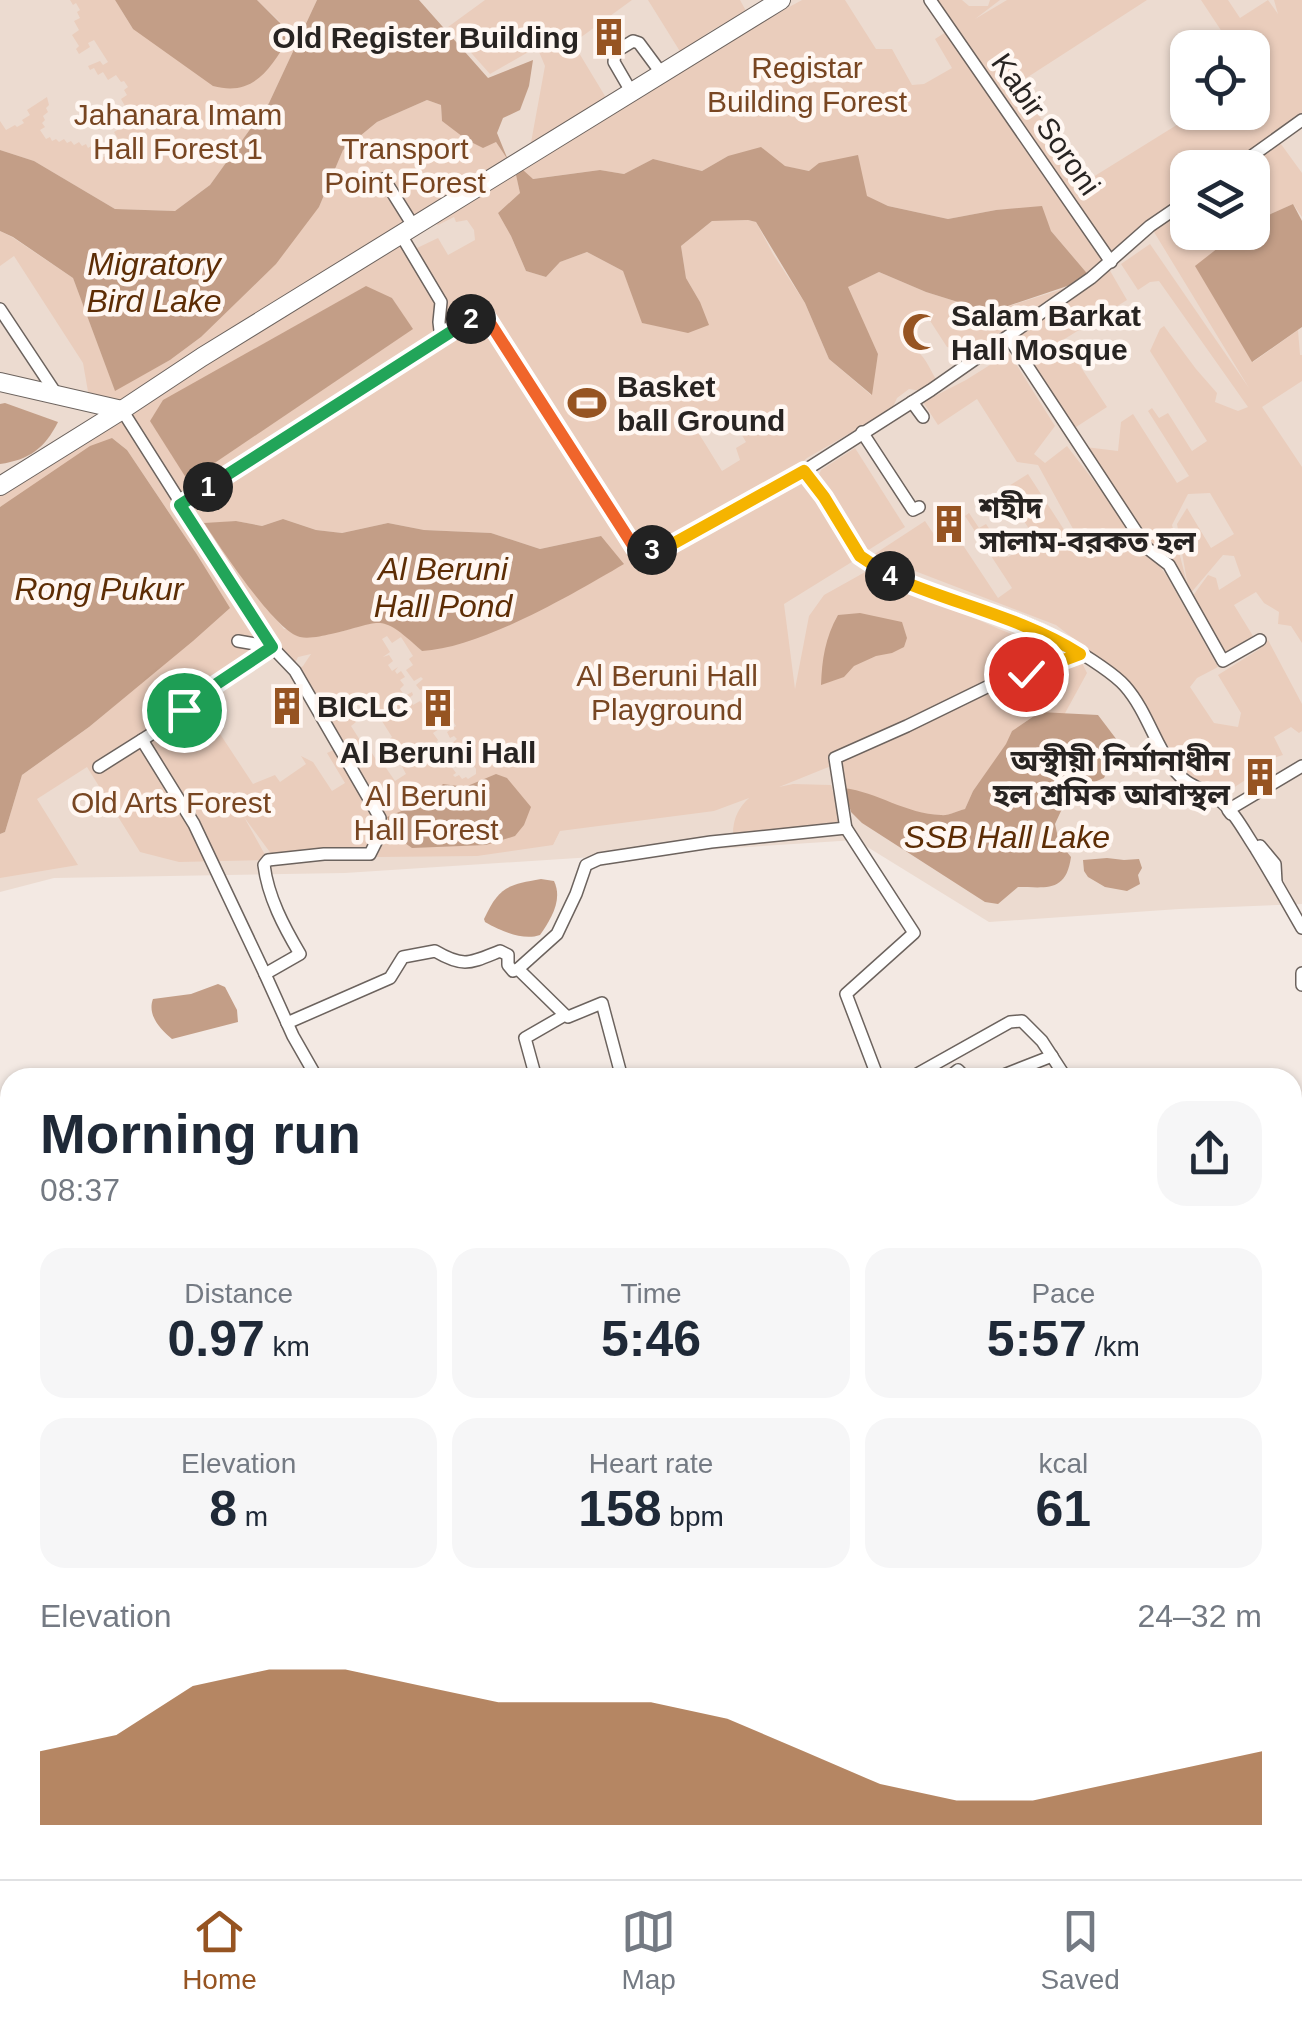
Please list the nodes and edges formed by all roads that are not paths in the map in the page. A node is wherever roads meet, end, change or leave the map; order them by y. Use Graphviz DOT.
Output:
graph roads {
  1 [pos="779,0"];
  2 [pos="930,0"];
  3 [pos="662,74"];
  4 [pos="632,93"];
  5 [pos="1302,120"];
  6 [pos="1260,150"];
  7 [pos="384,180"];
  8 [pos="1170,212"];
  9 [pos="407,231"];
  10 [pos="1110,262"];
  11 [pos="0,309"];
  12 [pos="1009,338"];
  13 [pos="440,339"];
  14 [pos="0,382"];
  15 [pos="57,395"];
  16 [pos="912,402"];
  17 [pos="122,410"];
  18 [pos="923,417"];
  19 [pos="862,432"];
  20 [pos="804,471"];
  21 [pos="0,486"];
  22 [pos="180,505"];
  23 [pos="919,507"];
  24 [pos="238,640"];
  25 [pos="1260,640"];
  26 [pos="272,647"];
  27 [pos="1080,654"];
  28 [pos="142,740"];
  29 [pos="1302,766"];
  30 [pos="99,767"];
  31 [pos="1228,810"];
  32 [pos="846,828"];
  33 [pos="1302,928"];
  34 [pos="518,970"];
  35 [pos="1302,973"];
  36 [pos="264,974"];
  37 [pos="1302,985"];
  38 [pos="565,1015"];
  39 [pos="287,1023"];
  40 [pos="1052,1056"];
  41 [pos="312,1068"];
  42 [pos="533,1068"];
  43 [pos="619,1068"];
  44 [pos="874,1068"];
  45 [pos="928,1068"];
  46 [pos="1021,1068"];
  47 [pos="1060,1068"];
  1 -- 3 [label="street"];
  2 -- 10 [label="street, Kabir Soroni"];
  3 -- 4 [label="street"];
  3 -- 4 [label="street"];
  4 -- 9 [label="street"];
  5 -- 6 [label="street"];
  7 -- 9 [label="street"];
  8 -- 10 [label="street"];
  9 -- 13 [label="street"];
  9 -- 17 [label="street"];
  10 -- 12 [label="street"];
  11 -- 15 [label="street"];
  12 -- 16 [label="street"];
  12 -- 25 [label="street"];
  13 -- 20 [label="street"];
  13 -- 22 [label="street"];
  14 -- 15 [label="street"];
  15 -- 17 [label="street"];
  16 -- 18 [label="street"];
  16 -- 19 [label="street"];
  17 -- 21 [label="street"];
  17 -- 22 [label="street"];
  19 -- 20 [label="street"];
  19 -- 23 [label="street"];
  20 -- 27 [label="street"];
  22 -- 26 [label="street"];
  24 -- 26 [label="street"];
  26 -- 28 [label="street"];
  26 -- 36 [label="street"];
  27 -- 31 [label="street"];
  27 -- 32 [label="street"];
  28 -- 30 [label="street"];
  28 -- 36 [label="street"];
  29 -- 31 [label="street"];
  31 -- 33 [label="street"];
  32 -- 34 [label="street"];
  32 -- 44 [label="street"];
  34 -- 38 [label="street"];
  34 -- 39 [label="street"];
  35 -- 37 [label="street"];
  36 -- 39 [label="street"];
  38 -- 42 [label="street"];
  38 -- 43 [label="street"];
  39 -- 41 [label="street"];
  40 -- 45 [label="street"];
  40 -- 46 [label="street"];
  40 -- 47 [label="street"];
}
